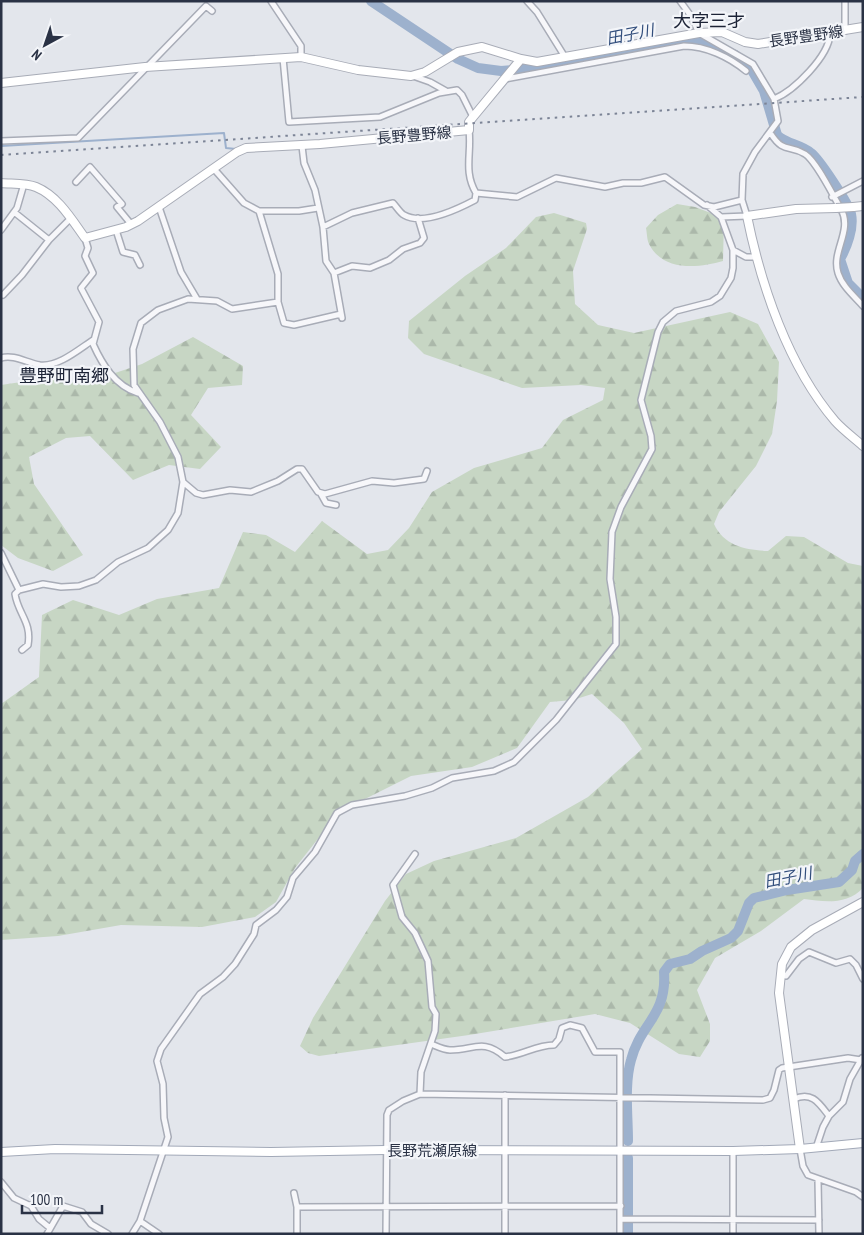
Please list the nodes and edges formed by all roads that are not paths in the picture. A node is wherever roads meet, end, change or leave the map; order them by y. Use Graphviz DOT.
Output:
graph roads {
  1 [pos="270,1"];
  2 [pos="527,1"];
  3 [pos="680,1"];
  4 [pos="845,1"];
  5 [pos="212,11"];
  6 [pos="863,28"];
  7 [pos="845,31"];
  8 [pos="699,33"];
  9 [pos="830,34"];
  10 [pos="707,38"];
  11 [pos="640,44"];
  12 [pos="704,48"];
  13 [pos="642,53"];
  14 [pos="301,57"];
  15 [pos="565,57"];
  16 [pos="283,58"];
  17 [pos="744,58"];
  18 [pos="521,59"];
  19 [pos="739,65"];
  20 [pos="145,67"];
  21 [pos="746,71"];
  22 [pos="411,76"];
  23 [pos="505,78"];
  24 [pos="1,83"];
  25 [pos="446,91"];
  26 [pos="774,99"];
  27 [pos="473,117"];
  28 [pos="469,130"];
  29 [pos="771,131"];
  30 [pos="1,142"];
  31 [pos="302,146"];
  32 [pos="214,168"];
  33 [pos="863,181"];
  34 [pos="76,182"];
  35 [pos="1,183"];
  36 [pos="24,184"];
  37 [pos="476,193"];
  38 [pos="832,197"];
  39 [pos="742,200"];
  40 [pos="707,205"];
  41 [pos="863,206"];
  42 [pos="159,207"];
  43 [pos="318,208"];
  44 [pos="259,210"];
  45 [pos="14,212"];
  46 [pos="747,216"];
  47 [pos="721,217"];
  48 [pos="71,218"];
  49 [pos="418,218"];
  50 [pos="131,224"];
  51 [pos="323,227"];
  52 [pos="1,230"];
  53 [pos="116,230"];
  54 [pos="85,238"];
  55 [pos="49,240"];
  56 [pos="733,250"];
  57 [pos="756,257"];
  58 [pos="140,265"];
  59 [pos="334,272"];
  60 [pos="2,295"];
  61 [pos="197,299"];
  62 [pos="278,302"];
  63 [pos="863,306"];
  64 [pos="94,340"];
  65 [pos="1,358"];
  66 [pos="138,393"];
  67 [pos="863,446"];
  68 [pos="427,472"];
  69 [pos="183,482"];
  70 [pos="321,493"];
  71 [pos="336,505"];
  72 [pos="1,553"];
  73 [pos="19,590"];
  74 [pos="22,650"];
  75 [pos="415,854"];
  76 [pos="863,902"];
  77 [pos="780,975"];
  78 [pos="863,979"];
  79 [pos="431,1044"];
  80 [pos="862,1059"];
  81 [pos="790,1065"];
  82 [pos="420,1094"];
  83 [pos="505,1095"];
  84 [pos="622,1096"];
  85 [pos="794,1099"];
  86 [pos="829,1116"];
  87 [pos="863,1143"];
  88 [pos="816,1148"];
  89 [pos="800,1149"];
  90 [pos="163,1150"];
  91 [pos="386,1150"];
  92 [pos="504,1150"];
  93 [pos="621,1150"];
  94 [pos="733,1151"];
  95 [pos="1,1152"];
  96 [pos="818,1180"];
  97 [pos="1,1182"];
  98 [pos="294,1193"];
  99 [pos="863,1197"];
  100 [pos="505,1206"];
  101 [pos="621,1206"];
  102 [pos="298,1207"];
  103 [pos="386,1208"];
  104 [pos="623,1219"];
  105 [pos="733,1220"];
  106 [pos="819,1220"];
  107 [pos="140,1221"];
  108 [pos="49,1231"];
  109 [pos="299,1233"];
  110 [pos="108,1234"];
  111 [pos="132,1234"];
  112 [pos="159,1234"];
  113 [pos="386,1234"];
  114 [pos="505,1234"];
  115 [pos="620,1234"];
  116 [pos="733,1234"];
  117 [pos="819,1234"];
  1 -- 14 [label="street"];
  2 -- 15 [label="street"];
  3 -- 8 [label="street"];
  4 -- 7 [label="street"];
  5 -- 20 [label="street"];
  6 -- 7 [label="main road, 長野豊野線"];
  7 -- 9 [label="main road, 長野豊野線"];
  8 -- 9 [label="main road, 長野豊野線"];
  8 -- 10 [label="street"];
  8 -- 11 [label="main road, 長野豊野線"];
  9 -- 26 [label="street"];
  10 -- 12 [label="street"];
  10 -- 17 [label="street"];
  11 -- 13 [label="street"];
  11 -- 15 [label="main road, 長野豊野線"];
  12 -- 13 [label="street"];
  12 -- 19 [label="street"];
  13 -- 23 [label="street"];
  14 -- 16 [label="main road"];
  14 -- 22 [label="main road"];
  15 -- 18 [label="main road, 長野豊野線"];
  16 -- 20 [label="main road"];
  16 -- 25 [label="street"];
  17 -- 19 [label="street"];
  17 -- 26 [label="street"];
  18 -- 22 [label="main road"];
  18 -- 23 [label="main road, 長野豊野線"];
  19 -- 21 [label="street"];
  20 -- 24 [label="main road"];
  20 -- 30 [label="street"];
  22 -- 25 [label="street"];
  23 -- 27 [label="main road, 長野豊野線"];
  25 -- 27 [label="street"];
  26 -- 29 [label="street"];
  27 -- 28 [label="main road, 長野豊野線"];
  28 -- 31 [label="main road, 長野豊野線"];
  28 -- 37 [label="street"];
  29 -- 38 [label="street"];
  29 -- 39 [label="street"];
  31 -- 32 [label="main road, 長野豊野線"];
  31 -- 43 [label="street"];
  32 -- 42 [label="main road, 長野豊野線"];
  32 -- 44 [label="street"];
  33 -- 38 [label="street"];
  34 -- 50 [label="street"];
  35 -- 36 [label="main road"];
  36 -- 45 [label="street"];
  36 -- 48 [label="main road"];
  37 -- 40 [label="street"];
  37 -- 49 [label="street"];
  38 -- 63 [label="street"];
  39 -- 40 [label="street"];
  39 -- 46 [label="street"];
  40 -- 47 [label="street"];
  41 -- 46 [label="main road, bridge"];
  42 -- 50 [label="main road, 長野豊野線"];
  42 -- 61 [label="street"];
  43 -- 44 [label="street"];
  43 -- 51 [label="street"];
  44 -- 62 [label="street"];
  45 -- 52 [label="street"];
  45 -- 55 [label="street"];
  46 -- 47 [label="street"];
  46 -- 57 [label="main road"];
  47 -- 56 [label="street"];
  48 -- 54 [label="main road"];
  48 -- 55 [label="street"];
  49 -- 51 [label="street"];
  49 -- 59 [label="street"];
  50 -- 53 [label="main road, 長野豊野線"];
  51 -- 59 [label="street"];
  53 -- 54 [label="main road, 長野豊野線"];
  53 -- 58 [label="street"];
  54 -- 64 [label="street"];
  55 -- 60 [label="street"];
  56 -- 57 [label="street"];
  56 -- 90 [label="street"];
  57 -- 67 [label="main road"];
  59 -- 62 [label="street"];
  61 -- 62 [label="street"];
  61 -- 66 [label="street"];
  64 -- 65 [label="street"];
  64 -- 66 [label="street"];
  66 -- 69 [label="street"];
  68 -- 70 [label="street"];
  69 -- 70 [label="street"];
  69 -- 73 [label="street"];
  70 -- 71 [label="street"];
  72 -- 73 [label="street"];
  73 -- 74 [label="street"];
  75 -- 79 [label="street"];
  76 -- 77 [label="main road"];
  77 -- 78 [label="street"];
  77 -- 81 [label="main road"];
  79 -- 82 [label="street"];
  79 -- 84 [label="street"];
  80 -- 81 [label="street"];
  80 -- 86 [label="street"];
  81 -- 84 [label="street"];
  81 -- 85 [label="main road"];
  82 -- 83 [label="street"];
  82 -- 91 [label="street"];
  83 -- 84 [label="street"];
  83 -- 92 [label="street"];
  84 -- 93 [label="street"];
  85 -- 86 [label="street"];
  85 -- 89 [label="main road"];
  86 -- 88 [label="street"];
  87 -- 88 [label="main road, 長野荒瀬原線"];
  88 -- 89 [label="main road, 長野荒瀬原線"];
  89 -- 94 [label="main road, 長野荒瀬原線"];
  89 -- 96 [label="street"];
  90 -- 91 [label="main road, 長野荒瀬原線"];
  90 -- 95 [label="main road, 長野荒瀬原線"];
  90 -- 107 [label="street"];
  91 -- 92 [label="main road, 長野荒瀬原線"];
  91 -- 103 [label="street"];
  92 -- 93 [label="main road, 長野荒瀬原線"];
  92 -- 100 [label="street"];
  93 -- 94 [label="main road, 長野荒瀬原線"];
  93 -- 101 [label="street"];
  94 -- 105 [label="street"];
  96 -- 99 [label="street"];
  96 -- 106 [label="street"];
  97 -- 108 [label="street"];
  98 -- 102 [label="street"];
  100 -- 101 [label="street"];
  100 -- 103 [label="street"];
  100 -- 114 [label="street"];
  101 -- 104 [label="street"];
  102 -- 103 [label="street"];
  102 -- 109 [label="street"];
  103 -- 113 [label="street"];
  104 -- 105 [label="street"];
  104 -- 115 [label="street"];
  105 -- 106 [label="street"];
  105 -- 116 [label="street"];
  106 -- 117 [label="street"];
  107 -- 111 [label="street"];
  107 -- 112 [label="street"];
  108 -- 110 [label="street"];
}
